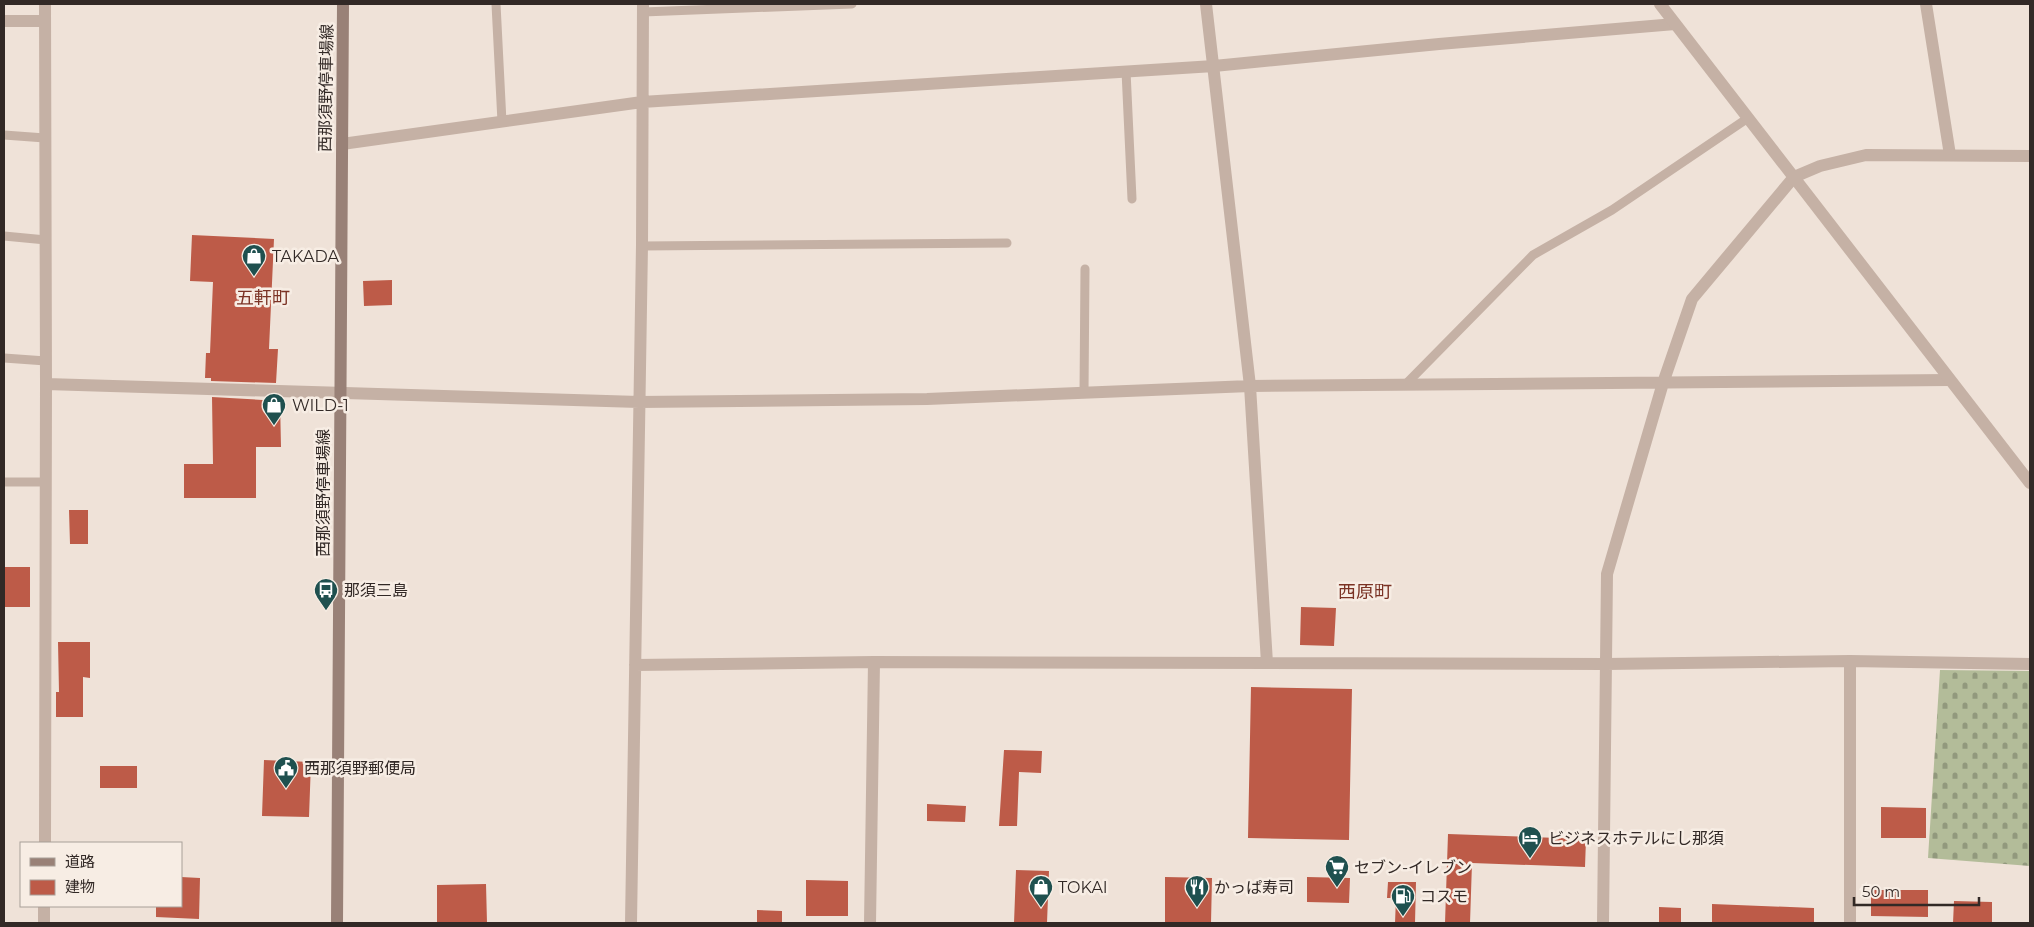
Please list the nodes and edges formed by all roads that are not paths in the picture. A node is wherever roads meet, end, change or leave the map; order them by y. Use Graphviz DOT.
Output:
graph roads {
  1 [pos="45,4"];
  2 [pos="343,4"];
  3 [pos="496,4"];
  4 [pos="837,4"];
  5 [pos="852,4"];
  6 [pos="1206,4"];
  7 [pos="1660,4"];
  8 [pos="1926,4"];
  9 [pos="643,8"];
  10 [pos="4,21"];
  11 [pos="45,21"];
  12 [pos="1675,24"];
  13 [pos="1214,66"];
  14 [pos="1126,71"];
  15 [pos="642,102"];
  16 [pos="1748,118"];
  17 [pos="502,122"];
  18 [pos="4,135"];
  19 [pos="46,138"];
  20 [pos="342,144"];
  21 [pos="1950,155"];
  22 [pos="2030,156"];
  23 [pos="1794,177"];
  24 [pos="1132,198"];
  25 [pos="4,236"];
  26 [pos="46,240"];
  27 [pos="1007,243"];
  28 [pos="642,246"];
  29 [pos="1085,269"];
  30 [pos="4,358"];
  31 [pos="46,361"];
  32 [pos="1949,380"];
  33 [pos="1663,383"];
  34 [pos="46,384"];
  35 [pos="1405,385"];
  36 [pos="1250,386"];
  37 [pos="1084,393"];
  38 [pos="340,394"];
  39 [pos="639,402"];
  40 [pos="4,482"];
  41 [pos="46,482"];
  42 [pos="2030,483"];
  43 [pos="1850,661"];
  44 [pos="874,662"];
  45 [pos="1267,663"];
  46 [pos="1606,664"];
  47 [pos="2030,664"];
  48 [pos="635,665"];
  49 [pos="45,842"];
  50 [pos="44,907"];
  51 [pos="44,923"];
  52 [pos="338,923"];
  53 [pos="631,923"];
  54 [pos="870,923"];
  55 [pos="1603,923"];
  56 [pos="1850,923"];
  1 -- 11 [label="street"];
  2 -- 20 [label="main road, 西那須野停車場線"];
  3 -- 17 [label="lane"];
  4 -- 5 [label="lane"];
  4 -- 9 [label="lane"];
  6 -- 13 [label="street"];
  7 -- 12 [label="street"];
  8 -- 21 [label="street"];
  9 -- 15 [label="street"];
  10 -- 11 [label="street"];
  11 -- 19 [label="street"];
  12 -- 13 [label="street"];
  12 -- 16 [label="street"];
  13 -- 14 [label="street"];
  13 -- 36 [label="street"];
  14 -- 15 [label="street"];
  14 -- 24 [label="lane"];
  15 -- 17 [label="street"];
  15 -- 28 [label="street"];
  16 -- 23 [label="street"];
  16 -- 35 [label="lane"];
  17 -- 20 [label="street"];
  18 -- 19 [label="lane"];
  19 -- 26 [label="street"];
  20 -- 38 [label="main road, 西那須野停車場線"];
  21 -- 22 [label="street"];
  21 -- 23 [label="street"];
  23 -- 32 [label="street"];
  23 -- 33 [label="street"];
  25 -- 26 [label="lane"];
  26 -- 31 [label="street"];
  27 -- 28 [label="lane"];
  28 -- 39 [label="street"];
  29 -- 37 [label="lane"];
  30 -- 31 [label="lane"];
  31 -- 34 [label="street"];
  32 -- 33 [label="street"];
  32 -- 42 [label="street"];
  33 -- 35 [label="street"];
  33 -- 46 [label="street"];
  34 -- 38 [label="street"];
  34 -- 41 [label="street"];
  35 -- 36 [label="street"];
  36 -- 37 [label="street"];
  36 -- 45 [label="street"];
  37 -- 39 [label="street"];
  38 -- 39 [label="street"];
  38 -- 52 [label="main road, 西那須野停車場線"];
  39 -- 48 [label="street"];
  40 -- 41 [label="lane"];
  41 -- 49 [label="street"];
  43 -- 46 [label="street"];
  43 -- 47 [label="street"];
  43 -- 56 [label="street"];
  44 -- 45 [label="street"];
  44 -- 48 [label="street"];
  44 -- 54 [label="street"];
  45 -- 46 [label="street"];
  46 -- 55 [label="street"];
  48 -- 53 [label="street"];
  50 -- 51 [label="street"];
}
